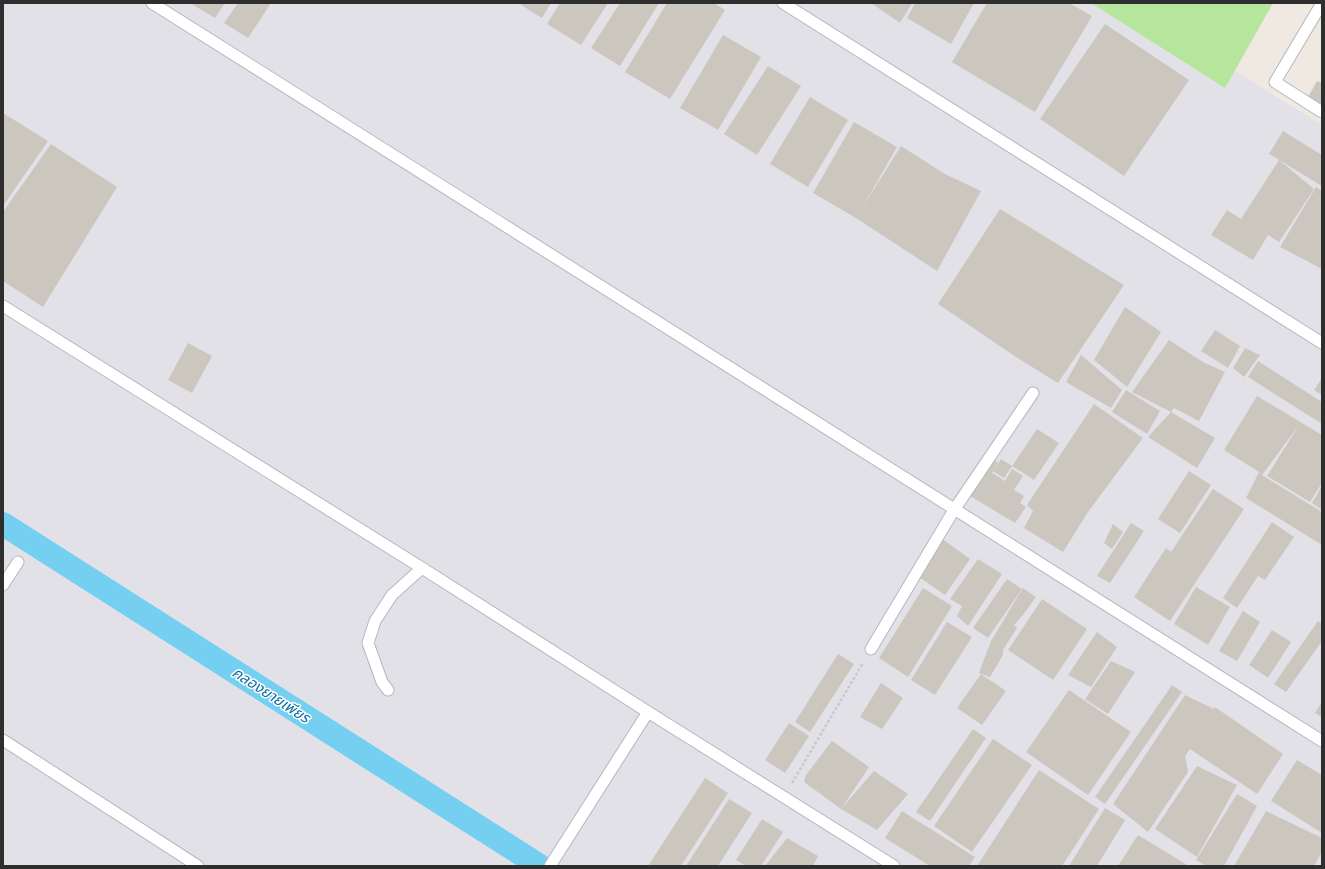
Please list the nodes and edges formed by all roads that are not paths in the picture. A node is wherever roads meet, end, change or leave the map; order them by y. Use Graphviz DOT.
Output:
graph roads {
  1 [pos="152,3"];
  2 [pos="783,3"];
  3 [pos="1322,3"];
  4 [pos="1322,112"];
  5 [pos="3,306"];
  6 [pos="1322,343"];
  7 [pos="1033,393"];
  8 [pos="954,510"];
  9 [pos="18,562"];
  10 [pos="422,568"];
  11 [pos="3,585"];
  12 [pos="871,649"];
  13 [pos="388,690"];
  14 [pos="648,712"];
  15 [pos="3,740"];
  16 [pos="1322,741"];
  17 [pos="198,866"];
  18 [pos="550,866"];
  19 [pos="894,866"];
  1 -- 8 [label="lane"];
  2 -- 6 [label="lane"];
  3 -- 4 [label="lane"];
  5 -- 10 [label="lane"];
  7 -- 8 [label="lane"];
  8 -- 12 [label="lane"];
  8 -- 16 [label="lane"];
  9 -- 11 [label="lane"];
  10 -- 13 [label="lane"];
  10 -- 14 [label="lane"];
  14 -- 18 [label="lane"];
  14 -- 19 [label="lane"];
  15 -- 17 [label="lane"];
}
